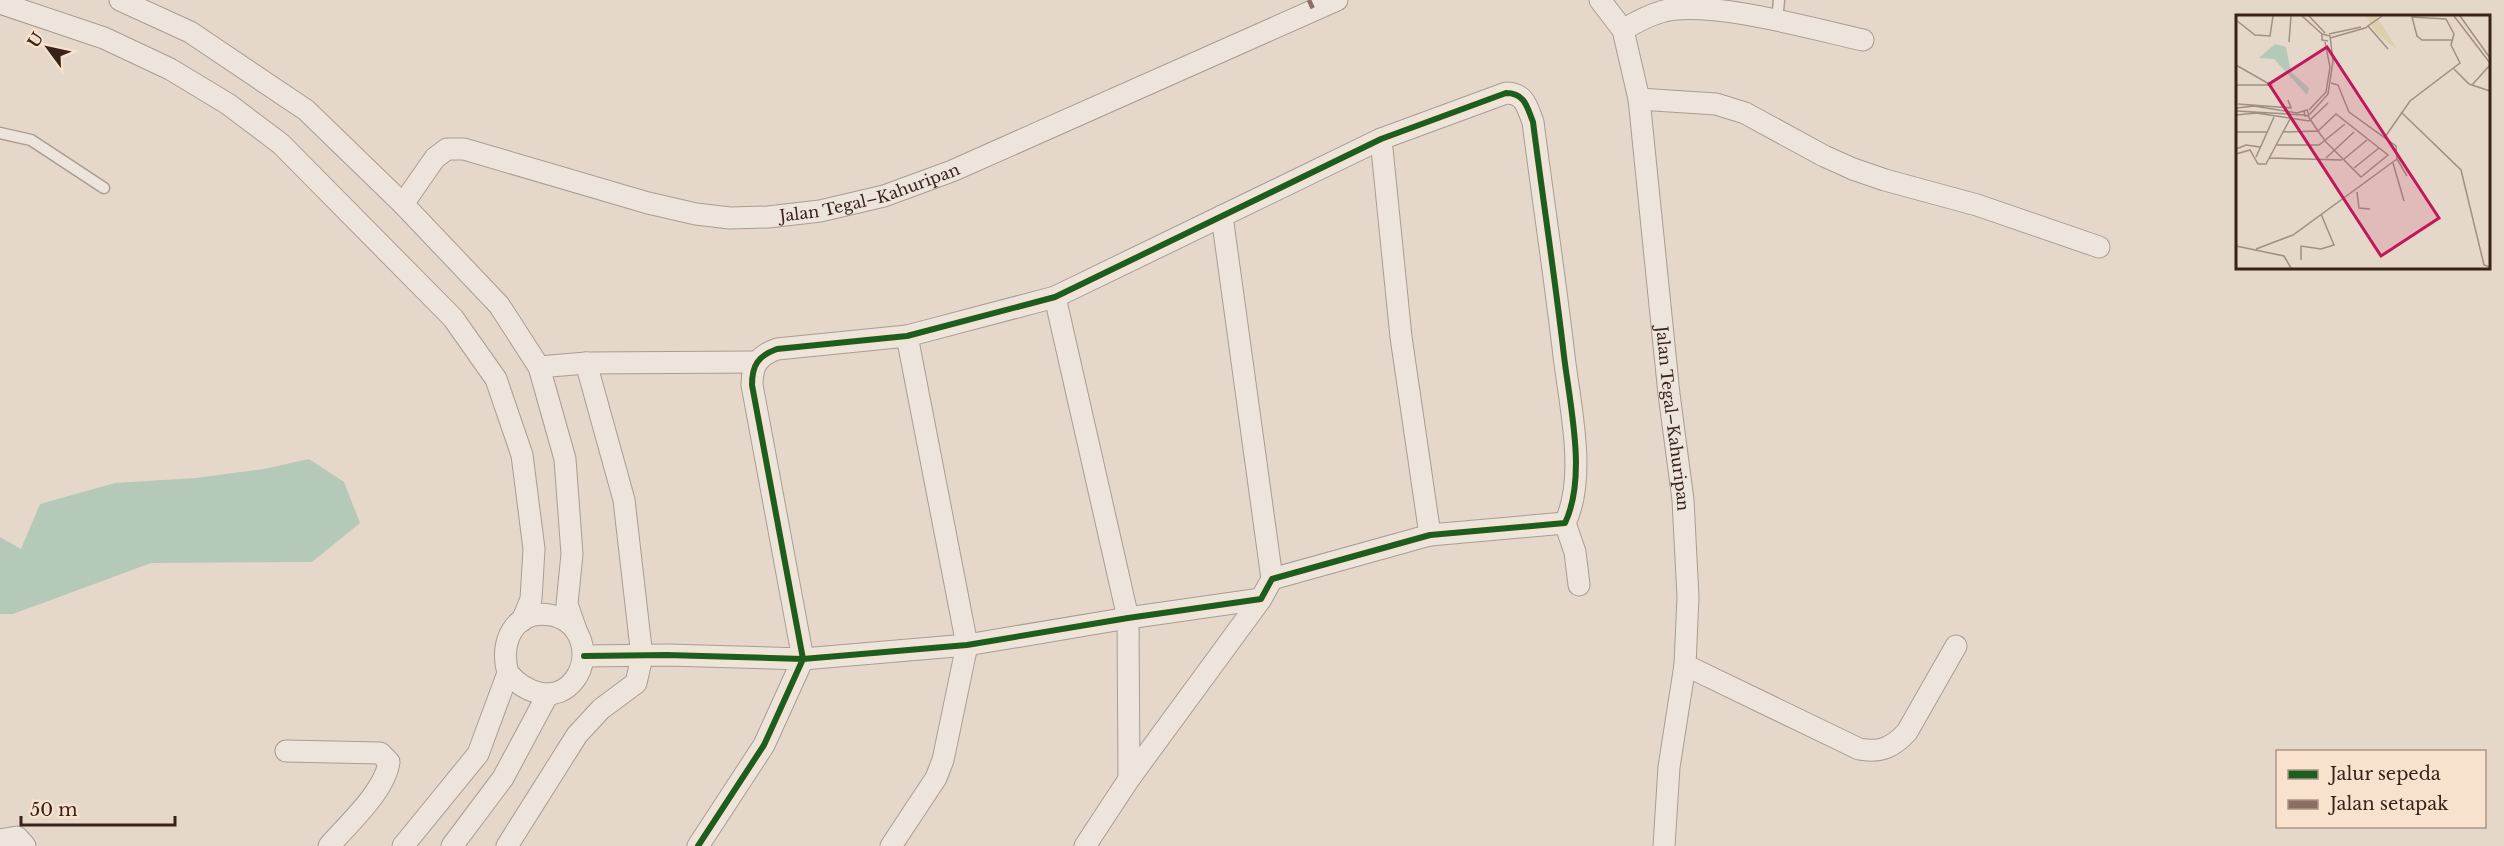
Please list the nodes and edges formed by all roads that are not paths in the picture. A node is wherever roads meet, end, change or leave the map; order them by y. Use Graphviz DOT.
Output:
graph roads {
  1 [pos="120,0"];
  2 [pos="1337,0"];
  3 [pos="1600,0"];
  4 [pos="0,3"];
  5 [pos="1311,5"];
  6 [pos="1778,10"];
  7 [pos="1623,30"];
  8 [pos="1863,40"];
  9 [pos="1640,99"];
  10 [pos="0,133"];
  11 [pos="1381,139"];
  12 [pos="105,188"];
  13 [pos="403,204"];
  14 [pos="1222,216"];
  15 [pos="2099,246"];
  16 [pos="1055,297"];
  17 [pos="907,336"];
  18 [pos="756,362"];
  19 [pos="586,363"];
  20 [pos="539,367"];
  21 [pos="1565,522"];
  22 [pos="1430,535"];
  23 [pos="1272,579"];
  24 [pos="1579,585"];
  25 [pos="1261,599"];
  26 [pos="1128,618"];
  27 [pos="522,621"];
  28 [pos="576,630"];
  29 [pos="967,645"];
  30 [pos="1956,646"];
  31 [pos="584,656"];
  32 [pos="642,657"];
  33 [pos="803,659"];
  34 [pos="1685,665"];
  35 [pos="508,673"];
  36 [pos="548,694"];
  37 [pos="286,751"];
  38 [pos="1129,779"];
  39 [pos="0,840"];
  40 [pos="25,846"];
  41 [pos="329,846"];
  42 [pos="403,846"];
  43 [pos="452,846"];
  44 [pos="507,846"];
  45 [pos="698,846"];
  46 [pos="891,846"];
  47 [pos="1085,846"];
  48 [pos="1664,846"];
  1 -- 13 [label="street"];
  2 -- 5 [label="street, Jalan Tegal–Kahuripan"];
  3 -- 7 [label="street, Jalan Tegal–Kahuripan"];
  4 -- 27 [label="street"];
  5 -- 13 [label="street, Jalan Tegal–Kahuripan"];
  6 -- 7 [label="street"];
  6 -- 8 [label="street"];
  7 -- 9 [label="street, Jalan Tegal–Kahuripan"];
  9 -- 15 [label="street"];
  9 -- 34 [label="street, Jalan Tegal–Kahuripan"];
  10 -- 12 [label="lane"];
  11 -- 14 [label="street"];
  11 -- 21 [label="street"];
  11 -- 22 [label="street"];
  13 -- 20 [label="street"];
  14 -- 16 [label="street"];
  14 -- 23 [label="street"];
  16 -- 17 [label="street"];
  16 -- 26 [label="street"];
  17 -- 18 [label="street"];
  17 -- 29 [label="street"];
  18 -- 19 [label="street"];
  18 -- 33 [label="street"];
  19 -- 20 [label="street"];
  19 -- 32 [label="street"];
  20 -- 28 [label="street"];
  21 -- 22 [label="street"];
  21 -- 24 [label="street"];
  22 -- 23 [label="street"];
  23 -- 25 [label="street"];
  25 -- 26 [label="street"];
  25 -- 38 [label="street"];
  26 -- 29 [label="street"];
  26 -- 38 [label="street"];
  27 -- 28 [label="street"];
  27 -- 35 [label="street"];
  28 -- 31 [label="street"];
  29 -- 33 [label="street"];
  29 -- 46 [label="street"];
  30 -- 34 [label="street"];
  31 -- 32 [label="street"];
  31 -- 36 [label="street"];
  32 -- 33 [label="street"];
  32 -- 44 [label="street"];
  33 -- 45 [label="street"];
  34 -- 48 [label="street, Jalan Tegal–Kahuripan"];
  35 -- 36 [label="street"];
  35 -- 42 [label="street"];
  36 -- 43 [label="street"];
  37 -- 41 [label="street"];
  38 -- 47 [label="street"];
  39 -- 40 [label="street"];
}
